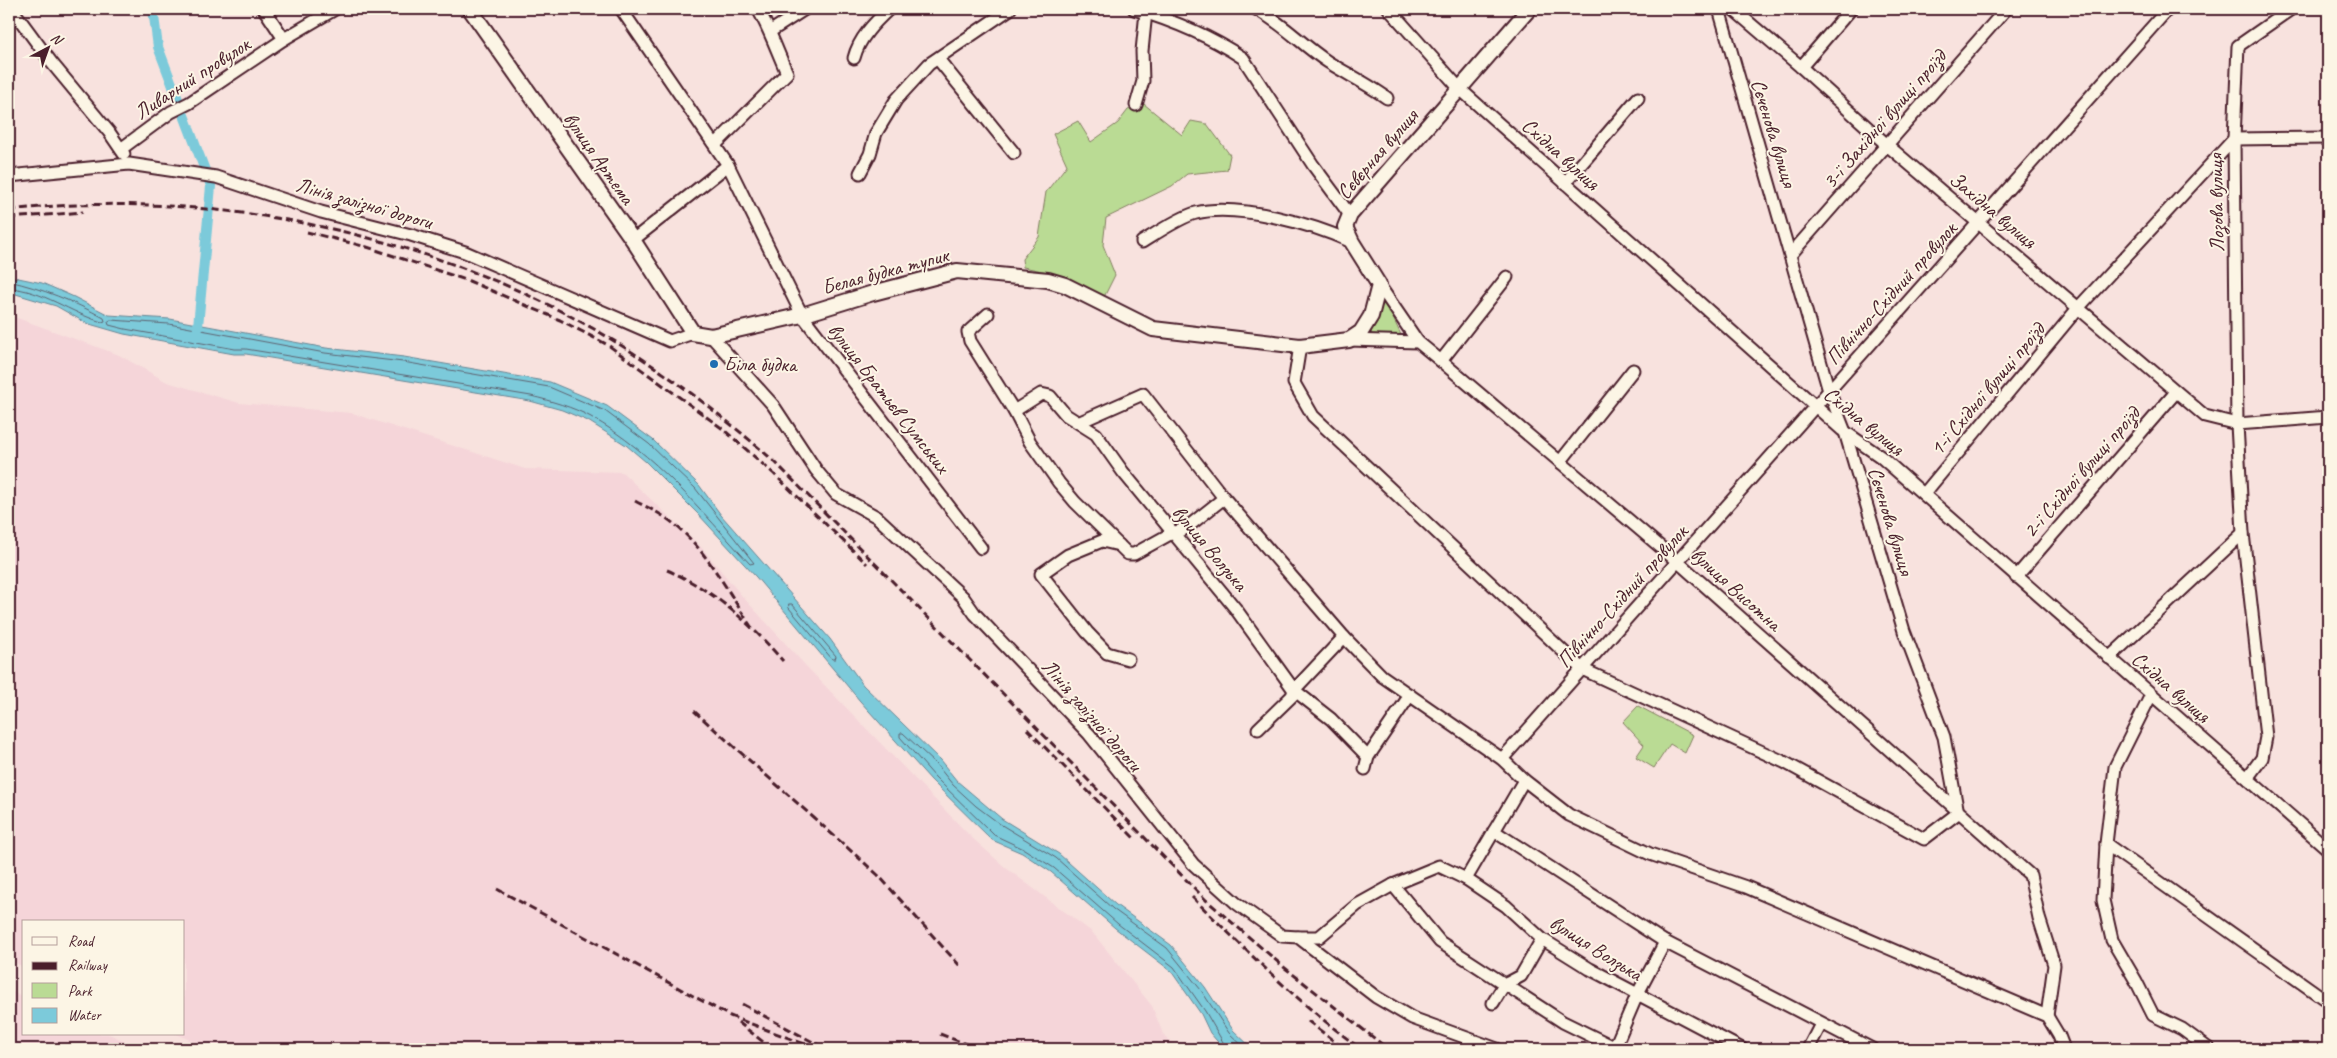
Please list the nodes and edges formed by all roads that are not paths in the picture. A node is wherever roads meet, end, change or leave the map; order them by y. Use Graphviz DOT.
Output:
graph roads {
  1 [pos="12,9"];
  2 [pos="264,9"];
  3 [pos="335,9"];
  4 [pos="470,9"];
  5 [pos="622,9"];
  6 [pos="758,9"];
  7 [pos="805,9"];
  8 [pos="889,9"];
  9 [pos="1010,9"];
  10 [pos="1134,9"];
  11 [pos="1256,9"];
  12 [pos="1390,9"];
  13 [pos="1529,9"];
  14 [pos="1719,9"];
  15 [pos="1734,9"];
  16 [pos="1851,9"];
  17 [pos="2006,9"];
  18 [pos="2168,9"];
  19 [pos="2290,9"];
  20 [pos="1146,12"];
  21 [pos="771,31"];
  22 [pos="284,40"];
  23 [pos="854,58"];
  24 [pos="938,59"];
  25 [pos="1802,66"];
  26 [pos="1460,89"];
  27 [pos="1387,98"];
  28 [pos="1638,98"];
  29 [pos="1136,105"];
  30 [pos="2328,138"];
  31 [pos="2234,139"];
  32 [pos="715,145"];
  33 [pos="1886,145"];
  34 [pos="121,148"];
  35 [pos="1014,153"];
  36 [pos="129,164"];
  37 [pos="728,166"];
  38 [pos="860,173"];
  39 [pos="9,176"];
  40 [pos="1565,183"];
  41 [pos="1350,214"];
  42 [pos="1979,222"];
  43 [pos="633,240"];
  44 [pos="1142,242"];
  45 [pos="1352,242"];
  46 [pos="1791,254"];
  47 [pos="1507,277"];
  48 [pos="1378,284"];
  49 [pos="2079,307"];
  50 [pos="988,314"];
  51 [pos="802,315"];
  52 [pos="693,333"];
  53 [pos="711,336"];
  54 [pos="1349,340"];
  55 [pos="1418,342"];
  56 [pos="1300,346"];
  57 [pos="1441,360"];
  58 [pos="1633,370"];
  59 [pos="1829,391"];
  60 [pos="2176,392"];
  61 [pos="1815,406"];
  62 [pos="1014,410"];
  63 [pos="2328,417"];
  64 [pos="1080,422"];
  65 [pos="2237,424"];
  66 [pos="1845,432"];
  67 [pos="1560,462"];
  68 [pos="1924,494"];
  69 [pos="1224,498"];
  70 [pos="1172,533"];
  71 [pos="2243,533"];
  72 [pos="1121,545"];
  73 [pos="981,548"];
  74 [pos="1677,562"];
  75 [pos="2016,577"];
  76 [pos="1344,637"];
  77 [pos="2109,658"];
  78 [pos="1128,659"];
  79 [pos="1582,670"];
  80 [pos="1294,690"];
  81 [pos="1410,695"];
  82 [pos="2151,695"];
  83 [pos="1258,729"];
  84 [pos="1368,757"];
  85 [pos="1502,759"];
  86 [pos="1365,768"];
  87 [pos="2248,777"];
  88 [pos="1524,780"];
  89 [pos="1958,813"];
  90 [pos="1494,830"];
  91 [pos="2106,844"];
  92 [pos="2328,849"];
  93 [pos="1466,879"];
  94 [pos="1393,885"];
  95 [pos="1298,937"];
  96 [pos="1542,939"];
  97 [pos="1665,942"];
  98 [pos="1504,985"];
  99 [pos="1637,995"];
  100 [pos="2328,998"];
  101 [pos="1493,1003"];
  102 [pos="2047,1016"];
  103 [pos="1821,1024"];
  104 [pos="1497,1049"];
  105 [pos="1615,1049"];
  106 [pos="1742,1049"];
  107 [pos="1808,1049"];
  108 [pos="1872,1049"];
  109 [pos="2064,1049"];
  110 [pos="2210,1049"];
  1 -- 34 [label="street"];
  2 -- 22 [label="street, Ливарний провулок"];
  3 -- 22 [label="street, Ливарний провулок"];
  4 -- 43 [label="street, вулиця Артема"];
  5 -- 32 [label="street, вулиця Братьєв Сумських"];
  6 -- 21 [label="street"];
  7 -- 21 [label="street"];
  8 -- 23 [label="street"];
  9 -- 24 [label="street"];
  10 -- 20 [label="street"];
  11 -- 27 [label="street"];
  12 -- 26 [label="street, Східна вулиця"];
  13 -- 26 [label="street, Сєвєрная вулиця"];
  14 -- 46 [label="street, Сєченова вулиця"];
  15 -- 25 [label="street, Західна вулиця"];
  16 -- 25 [label="street"];
  17 -- 33 [label="street, 3-ї Західної вулиці проїзд"];
  18 -- 42 [label="street, Північно-Східний провулок"];
  19 -- 31 [label="street, Лозова вулиця"];
  20 -- 29 [label="street"];
  20 -- 41 [label="street"];
  21 -- 32 [label="street"];
  22 -- 34 [label="street, Ливарний провулок"];
  24 -- 35 [label="street"];
  24 -- 38 [label="street"];
  25 -- 33 [label="street, Західна вулиця"];
  26 -- 40 [label="street, Східна вулиця"];
  26 -- 41 [label="street, Сєвєрная вулиця"];
  28 -- 40 [label="street"];
  30 -- 31 [label="street"];
  31 -- 49 [label="street, 1-ї Східної вулиці проїзд"];
  31 -- 65 [label="street, Лозова вулиця"];
  32 -- 37 [label="street, вулиця Братьєв Сумських"];
  33 -- 42 [label="street, Західна вулиця"];
  33 -- 46 [label="street, 3-ї Західної вулиці проїзд"];
  34 -- 36 [label="street"];
  36 -- 39 [label="street, Лінія залізної дороги"];
  36 -- 52 [label="street, Лінія залізної дороги"];
  37 -- 43 [label="street"];
  37 -- 51 [label="street, вулиця Братьєв Сумських"];
  40 -- 61 [label="street, Східна вулиця"];
  41 -- 45 [label="street, Сєвєрная вулиця"];
  42 -- 49 [label="street, Західна вулиця"];
  42 -- 59 [label="street, Північно-Східний провулок"];
  43 -- 52 [label="street, вулиця Артема"];
  44 -- 45 [label="street"];
  45 -- 48 [label="street, Сєвєрная вулиця"];
  46 -- 59 [label="street, Сєченова вулиця"];
  47 -- 57 [label="street"];
  48 -- 54 [label="street"];
  48 -- 55 [label="street, вулиця Висотна"];
  49 -- 60 [label="street, Західна вулиця"];
  49 -- 68 [label="street, 1-ї Східної вулиці проїзд"];
  50 -- 62 [label="street"];
  51 -- 53 [label="street, Белая будка тупик"];
  51 -- 56 [label="street, Белая будка тупик"];
  51 -- 73 [label="street, вулиця Братьєв Сумських"];
  52 -- 53 [label="street, Белая будка тупик"];
  53 -- 95 [label="street, Лінія залізної дороги"];
  54 -- 55 [label="street"];
  54 -- 56 [label="street, Белая будка тупик"];
  55 -- 57 [label="street, вулиця Висотна"];
  56 -- 79 [label="street"];
  57 -- 67 [label="street, вулиця Висотна"];
  58 -- 67 [label="street"];
  59 -- 61 [label="street, Північно-Східний провулок"];
  59 -- 66 [label="street, Сєченова вулиця"];
  60 -- 65 [label="street, Західна вулиця"];
  60 -- 75 [label="street, 2-ї Східної вулиці проїзд"];
  61 -- 66 [label="street, Східна вулиця"];
  61 -- 74 [label="street, Північно-Східний провулок"];
  62 -- 64 [label="street, вулиця Волзька"];
  62 -- 72 [label="street"];
  63 -- 65 [label="street, Західна вулиця"];
  64 -- 69 [label="street"];
  64 -- 70 [label="street, вулиця Волзька"];
  65 -- 71 [label="street, Лозова вулиця"];
  66 -- 68 [label="street, Східна вулиця"];
  66 -- 89 [label="street, Сєченова вулиця"];
  67 -- 74 [label="street, вулиця Висотна"];
  68 -- 75 [label="street, Східна вулиця"];
  69 -- 70 [label="street"];
  69 -- 76 [label="street"];
  70 -- 72 [label="street"];
  70 -- 80 [label="street, вулиця Волзька"];
  71 -- 77 [label="street"];
  71 -- 87 [label="street, Лозова вулиця"];
  72 -- 78 [label="street"];
  74 -- 79 [label="street, Північно-Східний провулок"];
  74 -- 89 [label="street, вулиця Висотна"];
  75 -- 77 [label="street, Східна вулиця"];
  76 -- 80 [label="street"];
  76 -- 81 [label="street"];
  77 -- 82 [label="street, Східна вулиця"];
  79 -- 85 [label="street, Північно-Східний провулок"];
  79 -- 89 [label="street"];
  80 -- 83 [label="street"];
  80 -- 84 [label="street, вулиця Волзька"];
  81 -- 84 [label="street"];
  81 -- 85 [label="street"];
  82 -- 87 [label="street, Східна вулиця"];
  82 -- 91 [label="street"];
  84 -- 86 [label="street"];
  85 -- 88 [label="street"];
  87 -- 92 [label="street, Східна вулиця"];
  88 -- 90 [label="street"];
  88 -- 102 [label="street"];
  89 -- 102 [label="street, вулиця Висотна"];
  90 -- 93 [label="street"];
  90 -- 97 [label="street"];
  91 -- 100 [label="street"];
  91 -- 110 [label="street"];
  93 -- 94 [label="street, вулиця Волзька"];
  93 -- 96 [label="street, вулиця Волзька"];
  94 -- 95 [label="street"];
  94 -- 98 [label="street"];
  95 -- 104 [label="street, Лінія залізної дороги"];
  96 -- 98 [label="street"];
  96 -- 99 [label="street, вулиця Волзька"];
  97 -- 99 [label="street"];
  97 -- 103 [label="street"];
  98 -- 101 [label="street"];
  98 -- 105 [label="street"];
  99 -- 105 [label="street"];
  99 -- 106 [label="street, вулиця Волзька"];
  102 -- 109 [label="street"];
  103 -- 107 [label="street"];
  103 -- 108 [label="street"];
}
